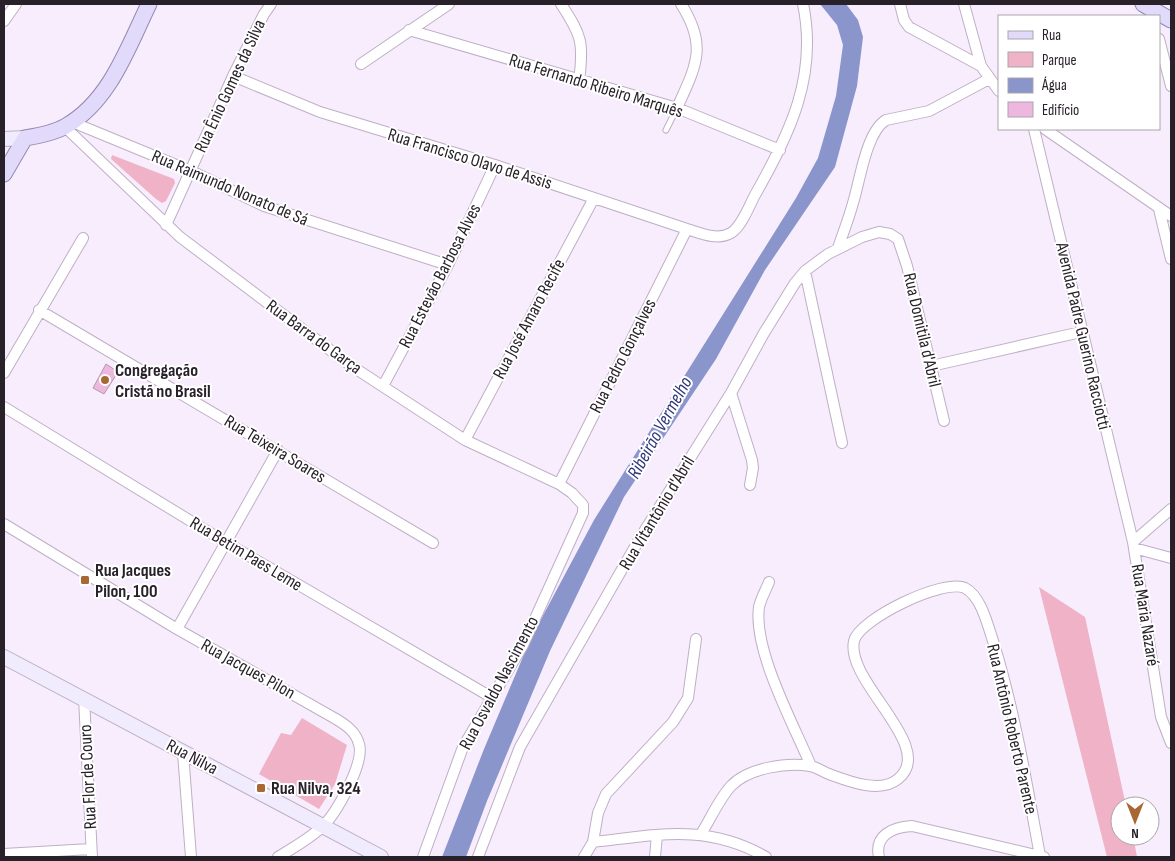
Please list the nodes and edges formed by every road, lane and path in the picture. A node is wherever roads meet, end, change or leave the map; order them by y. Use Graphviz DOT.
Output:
graph roads {
  1 [pos="16,4"];
  2 [pos="149,4"];
  3 [pos="271,4"];
  4 [pos="449,4"];
  5 [pos="561,4"];
  6 [pos="681,4"];
  7 [pos="803,4"];
  8 [pos="900,4"];
  9 [pos="964,4"];
  10 [pos="1150,9"];
  11 [pos="4,20"];
  12 [pos="1171,20"];
  13 [pos="409,30"];
  14 [pos="1160,43"];
  15 [pos="361,64"];
  16 [pos="981,66"];
  17 [pos="233,76"];
  18 [pos="989,79"];
  19 [pos="578,81"];
  20 [pos="1171,86"];
  21 [pos="998,91"];
  22 [pos="677,108"];
  23 [pos="68,124"];
  24 [pos="666,130"];
  25 [pos="1034,130"];
  26 [pos="1046,130"];
  27 [pos="25,138"];
  28 [pos="4,139"];
  29 [pos="780,150"];
  30 [pos="495,165"];
  31 [pos="191,170"];
  32 [pos="4,174"];
  33 [pos="594,198"];
  34 [pos="1159,210"];
  35 [pos="1171,216"];
  36 [pos="166,225"];
  37 [pos="687,229"];
  38 [pos="82,238"];
  39 [pos="898,239"];
  40 [pos="838,248"];
  41 [pos="1171,259"];
  42 [pos="448,265"];
  43 [pos="805,271"];
  44 [pos="39,310"];
  45 [pos="1081,332"];
  46 [pos="931,366"];
  47 [pos="4,373"];
  48 [pos="383,386"];
  49 [pos="731,393"];
  50 [pos="4,407"];
  51 [pos="944,421"];
  52 [pos="465,440"];
  53 [pos="842,443"];
  54 [pos="278,450"];
  55 [pos="559,484"];
  56 [pos="750,485"];
  57 [pos="1171,509"];
  58 [pos="583,513"];
  59 [pos="4,524"];
  60 [pos="225,542"];
  61 [pos="433,543"];
  62 [pos="1133,545"];
  63 [pos="1171,558"];
  64 [pos="769,582"];
  65 [pos="177,629"];
  66 [pos="696,639"];
  67 [pos="4,657"];
  68 [pos="491,697"];
  69 [pos="84,698"];
  70 [pos="1171,743"];
  71 [pos="183,753"];
  72 [pos="812,766"];
  73 [pos="324,826"];
  74 [pos="701,834"];
  75 [pos="656,835"];
  76 [pos="593,842"];
  77 [pos="91,853"];
  78 [pos="4,854"];
  79 [pos="191,857"];
  80 [pos="278,857"];
  81 [pos="381,857"];
  82 [pos="423,857"];
  83 [pos="478,857"];
  84 [pos="584,857"];
  85 [pos="655,857"];
  86 [pos="766,857"];
  87 [pos="879,857"];
  88 [pos="1042,857"];
  1 -- 11 [label="street"];
  2 -- 23 [label="main road"];
  3 -- 17 [label="street, Rua Ênio Gomes da Silva"];
  4 -- 13 [label="street"];
  5 -- 19 [label="street"];
  6 -- 22 [label="street"];
  7 -- 29 [label="street"];
  8 -- 16 [label="street"];
  9 -- 16 [label="street"];
  10 -- 12 [label="main road"];
  13 -- 15 [label="street"];
  13 -- 19 [label="street, Rua Fernando Ribeiro Marquês"];
  14 -- 20 [label="street"];
  16 -- 18 [label="street"];
  17 -- 30 [label="street, Rua Francisco Olavo de Assis"];
  17 -- 31 [label="street, Rua Ênio Gomes da Silva"];
  18 -- 21 [label="street"];
  18 -- 40 [label="street"];
  19 -- 22 [label="street, Rua Fernando Ribeiro Marquês"];
  22 -- 24 [label="lane"];
  22 -- 29 [label="street, Rua Fernando Ribeiro Marquês"];
  23 -- 27 [label="main road"];
  23 -- 31 [label="street, Rua Raimundo Nonato de Sá"];
  23 -- 36 [label="street, Rua Barra do Garça"];
  25 -- 45 [label="street, Avenida Padre Guerino Racciotti"];
  26 -- 34 [label="street"];
  27 -- 28 [label="street"];
  27 -- 32 [label="main road"];
  29 -- 37 [label="street, Rua Francisco Olavo de Assis"];
  30 -- 33 [label="street, Rua Francisco Olavo de Assis"];
  30 -- 42 [label="street, Rua Estevão Barbosa Alves"];
  31 -- 36 [label="street, Rua Ênio Gomes da Silva"];
  31 -- 42 [label="street, Rua Raimundo Nonato de Sá"];
  33 -- 37 [label="street, Rua Francisco Olavo de Assis"];
  33 -- 52 [label="street, Rua José Amaro Recife"];
  34 -- 35 [label="street"];
  34 -- 41 [label="street"];
  36 -- 48 [label="street, Rua Barra do Garça"];
  37 -- 55 [label="street, Rua Pedro Gonçalves"];
  38 -- 44 [label="street"];
  39 -- 40 [label="street, Rua Vitantônio d'Abril"];
  39 -- 46 [label="street, Rua Domitila d'Abril"];
  40 -- 43 [label="street, Rua Vitantônio d'Abril"];
  42 -- 48 [label="street, Rua Estevão Barbosa Alves"];
  43 -- 49 [label="street, Rua Vitantônio d'Abril"];
  43 -- 53 [label="street"];
  44 -- 47 [label="street"];
  44 -- 54 [label="street, Rua Teixeira Soares"];
  45 -- 46 [label="street"];
  45 -- 62 [label="street, Avenida Padre Guerino Racciotti"];
  46 -- 51 [label="street, Rua Domitila d'Abril"];
  48 -- 52 [label="street, Rua Barra do Garça"];
  49 -- 56 [label="street"];
  49 -- 83 [label="street, Rua Vitantônio d'Abril"];
  50 -- 60 [label="street, Rua Betim Paes Leme"];
  52 -- 55 [label="street, Rua Barra do Garça"];
  54 -- 60 [label="street"];
  54 -- 61 [label="street, Rua Teixeira Soares"];
  55 -- 58 [label="street, Rua Barra do Garça"];
  57 -- 62 [label="street"];
  58 -- 68 [label="street, Rua Osvaldo Nascimento"];
  59 -- 65 [label="street, Rua Jacques Pilon"];
  60 -- 65 [label="street"];
  60 -- 68 [label="street, Rua Betim Paes Leme"];
  62 -- 63 [label="street"];
  62 -- 70 [label="street, Rua Maria Nazaré"];
  64 -- 72 [label="street"];
  65 -- 73 [label="street, Rua Jacques Pilon"];
  66 -- 76 [label="street"];
  67 -- 69 [label="street, Rua Nilva"];
  68 -- 82 [label="street, Rua Osvaldo Nascimento"];
  69 -- 71 [label="street, Rua Nilva"];
  69 -- 77 [label="street, Rua Flor de Couro"];
  71 -- 73 [label="street, Rua Nilva"];
  71 -- 79 [label="street"];
  72 -- 74 [label="street, Rua Antônio Roberto Parente"];
  72 -- 88 [label="street, Rua Antônio Roberto Parente"];
  73 -- 80 [label="street, Rua Jacques Pilon"];
  73 -- 81 [label="street, Rua Nilva"];
  74 -- 75 [label="street"];
  74 -- 86 [label="street"];
  75 -- 76 [label="street"];
  75 -- 85 [label="street"];
  76 -- 84 [label="street"];
  77 -- 78 [label="street"];
  87 -- 88 [label="street"];
}
